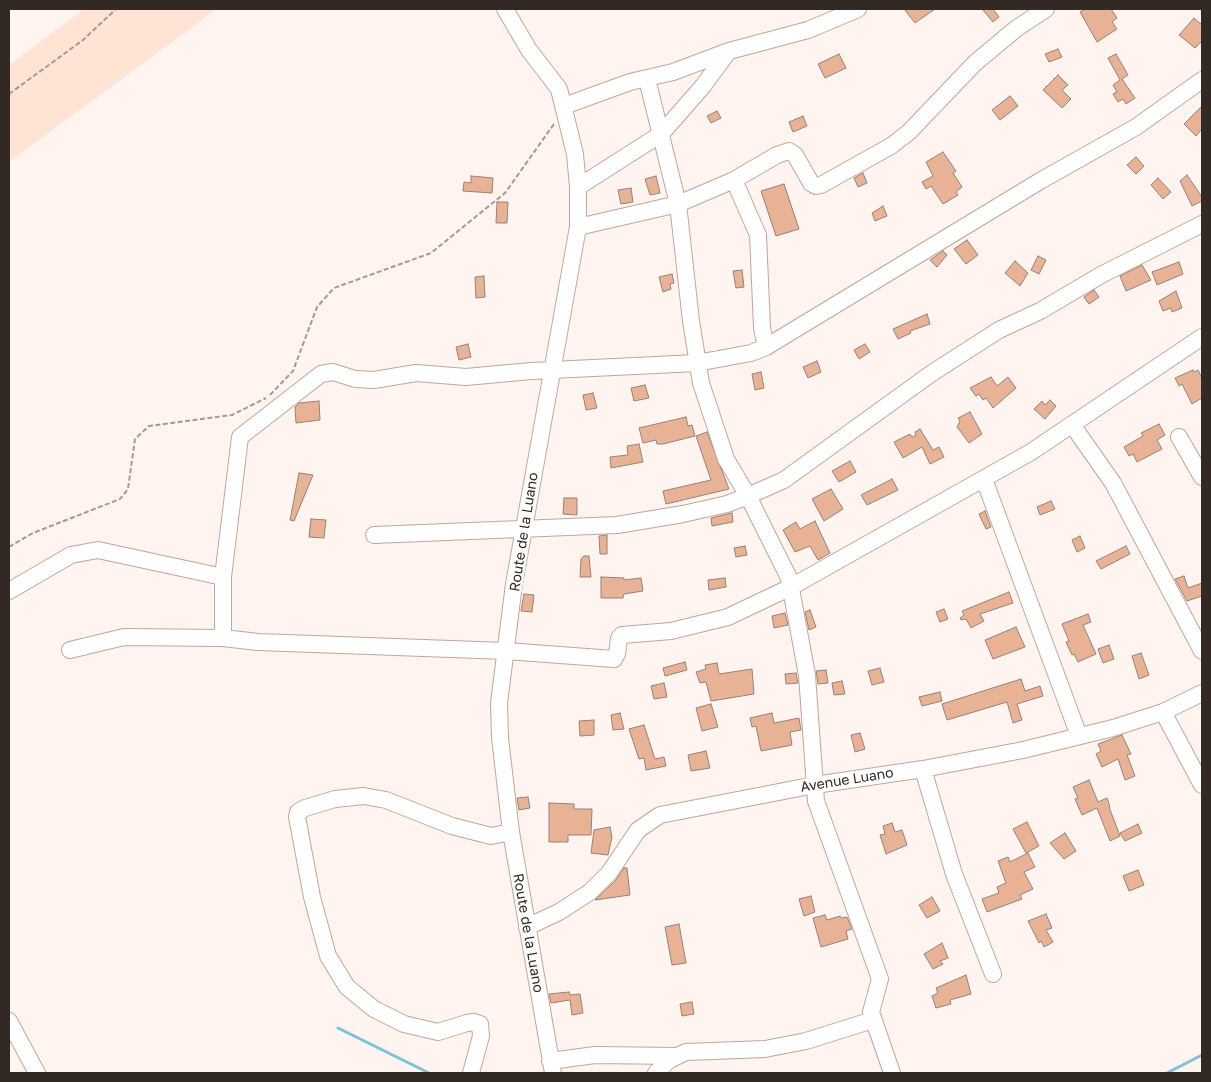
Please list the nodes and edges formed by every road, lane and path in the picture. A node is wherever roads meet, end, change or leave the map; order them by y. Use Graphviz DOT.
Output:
graph roads {
  1 [pos="116,9"];
  2 [pos="505,9"];
  3 [pos="858,9"];
  4 [pos="1046,9"];
  5 [pos="729,51"];
  6 [pos="647,79"];
  7 [pos="1202,80"];
  8 [pos="9,94"];
  9 [pos="564,106"];
  10 [pos="661,134"];
  11 [pos="734,180"];
  12 [pos="578,187"];
  13 [pos="678,204"];
  14 [pos="1202,224"];
  15 [pos="578,227"];
  16 [pos="1202,337"];
  17 [pos="766,347"];
  18 [pos="697,362"];
  19 [pos="551,371"];
  20 [pos="1073,426"];
  21 [pos="1179,437"];
  22 [pos="1202,477"];
  23 [pos="984,479"];
  24 [pos="748,496"];
  25 [pos="524,528"];
  26 [pos="374,535"];
  27 [pos="9,547"];
  28 [pos="223,577"];
  29 [pos="791,587"];
  30 [pos="9,591"];
  31 [pos="223,638"];
  32 [pos="70,650"];
  33 [pos="506,651"];
  34 [pos="1202,651"];
  35 [pos="1202,693"];
  36 [pos="1163,712"];
  37 [pos="1079,736"];
  38 [pos="923,768"];
  39 [pos="815,785"];
  40 [pos="1202,785"];
  41 [pos="511,832"];
  42 [pos="527,927"];
  43 [pos="993,974"];
  44 [pos="873,1020"];
  45 [pos="9,1022"];
  46 [pos="677,1056"];
  47 [pos="552,1067"];
  48 [pos="37,1073"];
  49 [pos="471,1073"];
  50 [pos="656,1073"];
  51 [pos="892,1073"];
  1 -- 8 [label="path"];
  2 -- 9 [label="street, Route de la Luano"];
  3 -- 5 [label="street"];
  4 -- 11 [label="street"];
  5 -- 6 [label="street"];
  5 -- 10 [label="street"];
  6 -- 9 [label="street"];
  6 -- 10 [label="street"];
  7 -- 17 [label="street"];
  9 -- 12 [label="street, Route de la Luano"];
  9 -- 27 [label="path"];
  10 -- 12 [label="street"];
  10 -- 13 [label="street"];
  11 -- 13 [label="street"];
  11 -- 17 [label="street"];
  12 -- 15 [label="street, Route de la Luano"];
  13 -- 15 [label="street"];
  13 -- 18 [label="street"];
  14 -- 24 [label="street"];
  15 -- 19 [label="street, Route de la Luano"];
  16 -- 20 [label="street"];
  17 -- 18 [label="street"];
  18 -- 19 [label="street"];
  18 -- 24 [label="street"];
  19 -- 25 [label="street, Route de la Luano"];
  19 -- 28 [label="street"];
  20 -- 23 [label="street"];
  20 -- 34 [label="street"];
  21 -- 22 [label="street"];
  23 -- 29 [label="street"];
  23 -- 37 [label="street"];
  24 -- 25 [label="street"];
  24 -- 29 [label="street"];
  25 -- 26 [label="street"];
  25 -- 33 [label="street, Route de la Luano"];
  28 -- 30 [label="street"];
  28 -- 31 [label="street"];
  29 -- 33 [label="street"];
  29 -- 39 [label="street"];
  31 -- 32 [label="street"];
  31 -- 33 [label="street"];
  33 -- 41 [label="street, Route de la Luano"];
  35 -- 36 [label="street, Avenue Luano"];
  36 -- 37 [label="street, Avenue Luano"];
  36 -- 40 [label="street"];
  37 -- 38 [label="street, Avenue Luano"];
  38 -- 39 [label="street, Avenue Luano"];
  38 -- 43 [label="street"];
  39 -- 42 [label="street, Avenue Luano"];
  39 -- 44 [label="street"];
  41 -- 42 [label="street, Route de la Luano"];
  41 -- 49 [label="street"];
  42 -- 47 [label="street, Route de la Luano"];
  44 -- 46 [label="street"];
  44 -- 51 [label="street"];
  45 -- 48 [label="street"];
  46 -- 47 [label="street"];
  46 -- 50 [label="street"];
}
